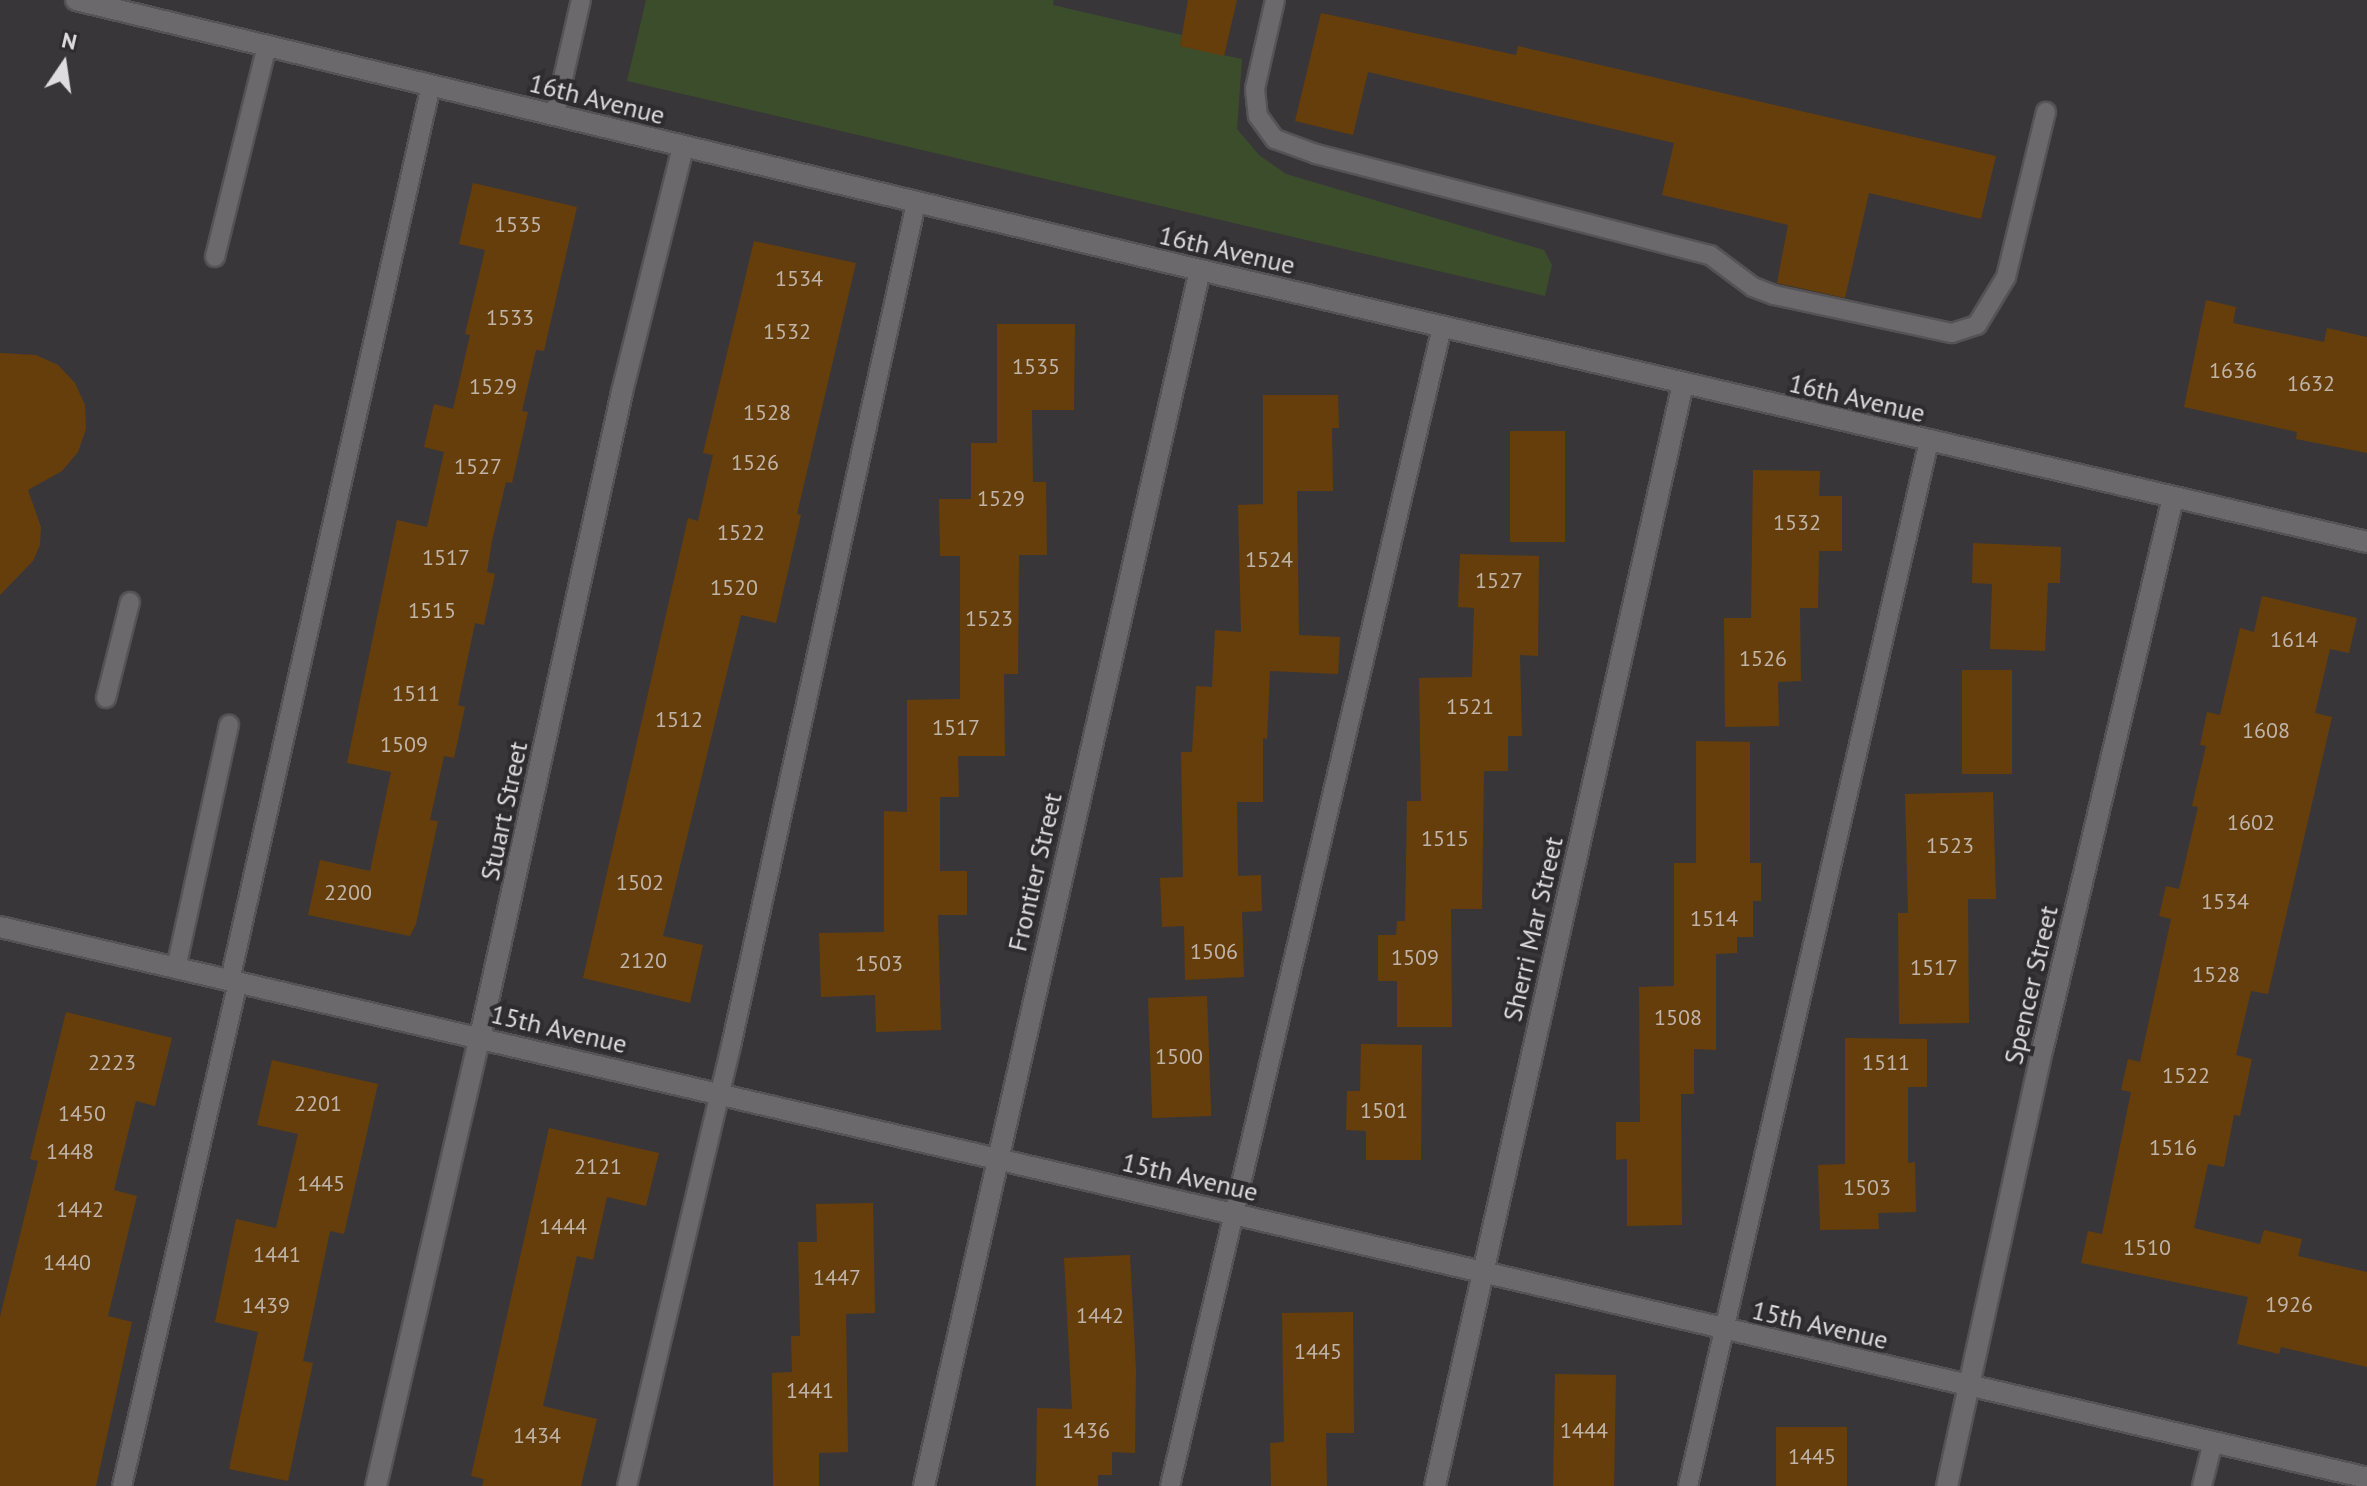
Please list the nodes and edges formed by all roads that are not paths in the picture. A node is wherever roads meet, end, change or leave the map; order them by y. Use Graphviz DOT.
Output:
graph roads {
  1 [pos="76,0"];
  2 [pos="581,0"];
  3 [pos="1275,0"];
  4 [pos="267,45"];
  5 [pos="431,85"];
  6 [pos="2046,112"];
  7 [pos="555,114"];
  8 [pos="683,147"];
  9 [pos="916,203"];
  10 [pos="215,257"];
  11 [pos="1200,270"];
  12 [pos="1442,327"];
  13 [pos="1683,384"];
  14 [pos="1929,441"];
  15 [pos="2173,498"];
  16 [pos="2367,542"];
  17 [pos="130,602"];
  18 [pos="106,698"];
  19 [pos="229,725"];
  20 [pos="0,927"];
  21 [pos="176,968"];
  22 [pos="234,981"];
  23 [pos="480,1037"];
  24 [pos="721,1093"];
  25 [pos="997,1157"];
  26 [pos="1234,1214"];
  27 [pos="1482,1274"];
  28 [pos="1726,1330"];
  29 [pos="1970,1386"];
  30 [pos="2213,1442"];
  31 [pos="2367,1478"];
  32 [pos="122,1486"];
  33 [pos="376,1486"];
  34 [pos="627,1486"];
  35 [pos="924,1486"];
  36 [pos="1170,1486"];
  37 [pos="1435,1486"];
  38 [pos="1688,1486"];
  39 [pos="1947,1486"];
  40 [pos="2202,1486"];
  1 -- 4 [label="street, 16th Avenue"];
  2 -- 7 [label="lane"];
  3 -- 6 [label="lane"];
  4 -- 5 [label="street, 16th Avenue"];
  4 -- 10 [label="lane"];
  5 -- 7 [label="street, 16th Avenue"];
  5 -- 22 [label="lane"];
  7 -- 8 [label="street, 16th Avenue"];
  8 -- 9 [label="street, 16th Avenue"];
  8 -- 23 [label="street, Stuart Street"];
  9 -- 11 [label="street, 16th Avenue"];
  9 -- 24 [label="lane"];
  11 -- 12 [label="street, 16th Avenue"];
  11 -- 25 [label="street, Frontier Street"];
  12 -- 13 [label="street, 16th Avenue"];
  12 -- 26 [label="lane"];
  13 -- 14 [label="street, 16th Avenue"];
  13 -- 27 [label="street, Sherri Mar Street"];
  14 -- 15 [label="street, 16th Avenue"];
  14 -- 28 [label="lane"];
  15 -- 16 [label="street, 16th Avenue"];
  15 -- 29 [label="street, Spencer Street"];
  17 -- 18 [label="lane"];
  19 -- 21 [label="lane"];
  20 -- 21 [label="street, 15th Avenue"];
  21 -- 22 [label="street, 15th Avenue"];
  22 -- 23 [label="street, 15th Avenue"];
  22 -- 32 [label="lane"];
  23 -- 24 [label="street, 15th Avenue"];
  23 -- 33 [label="street, Stuart Street"];
  24 -- 25 [label="street, 15th Avenue"];
  24 -- 34 [label="lane"];
  25 -- 26 [label="street, 15th Avenue"];
  25 -- 35 [label="street, Frontier Street"];
  26 -- 27 [label="street, 15th Avenue"];
  26 -- 36 [label="lane"];
  27 -- 28 [label="street, 15th Avenue"];
  27 -- 37 [label="street, Sherri Mar Street"];
  28 -- 29 [label="street, 15th Avenue"];
  28 -- 38 [label="lane"];
  29 -- 30 [label="street, 15th Avenue"];
  29 -- 39 [label="street, Spencer Street"];
  30 -- 31 [label="street, 15th Avenue"];
  30 -- 40 [label="lane"];
}
